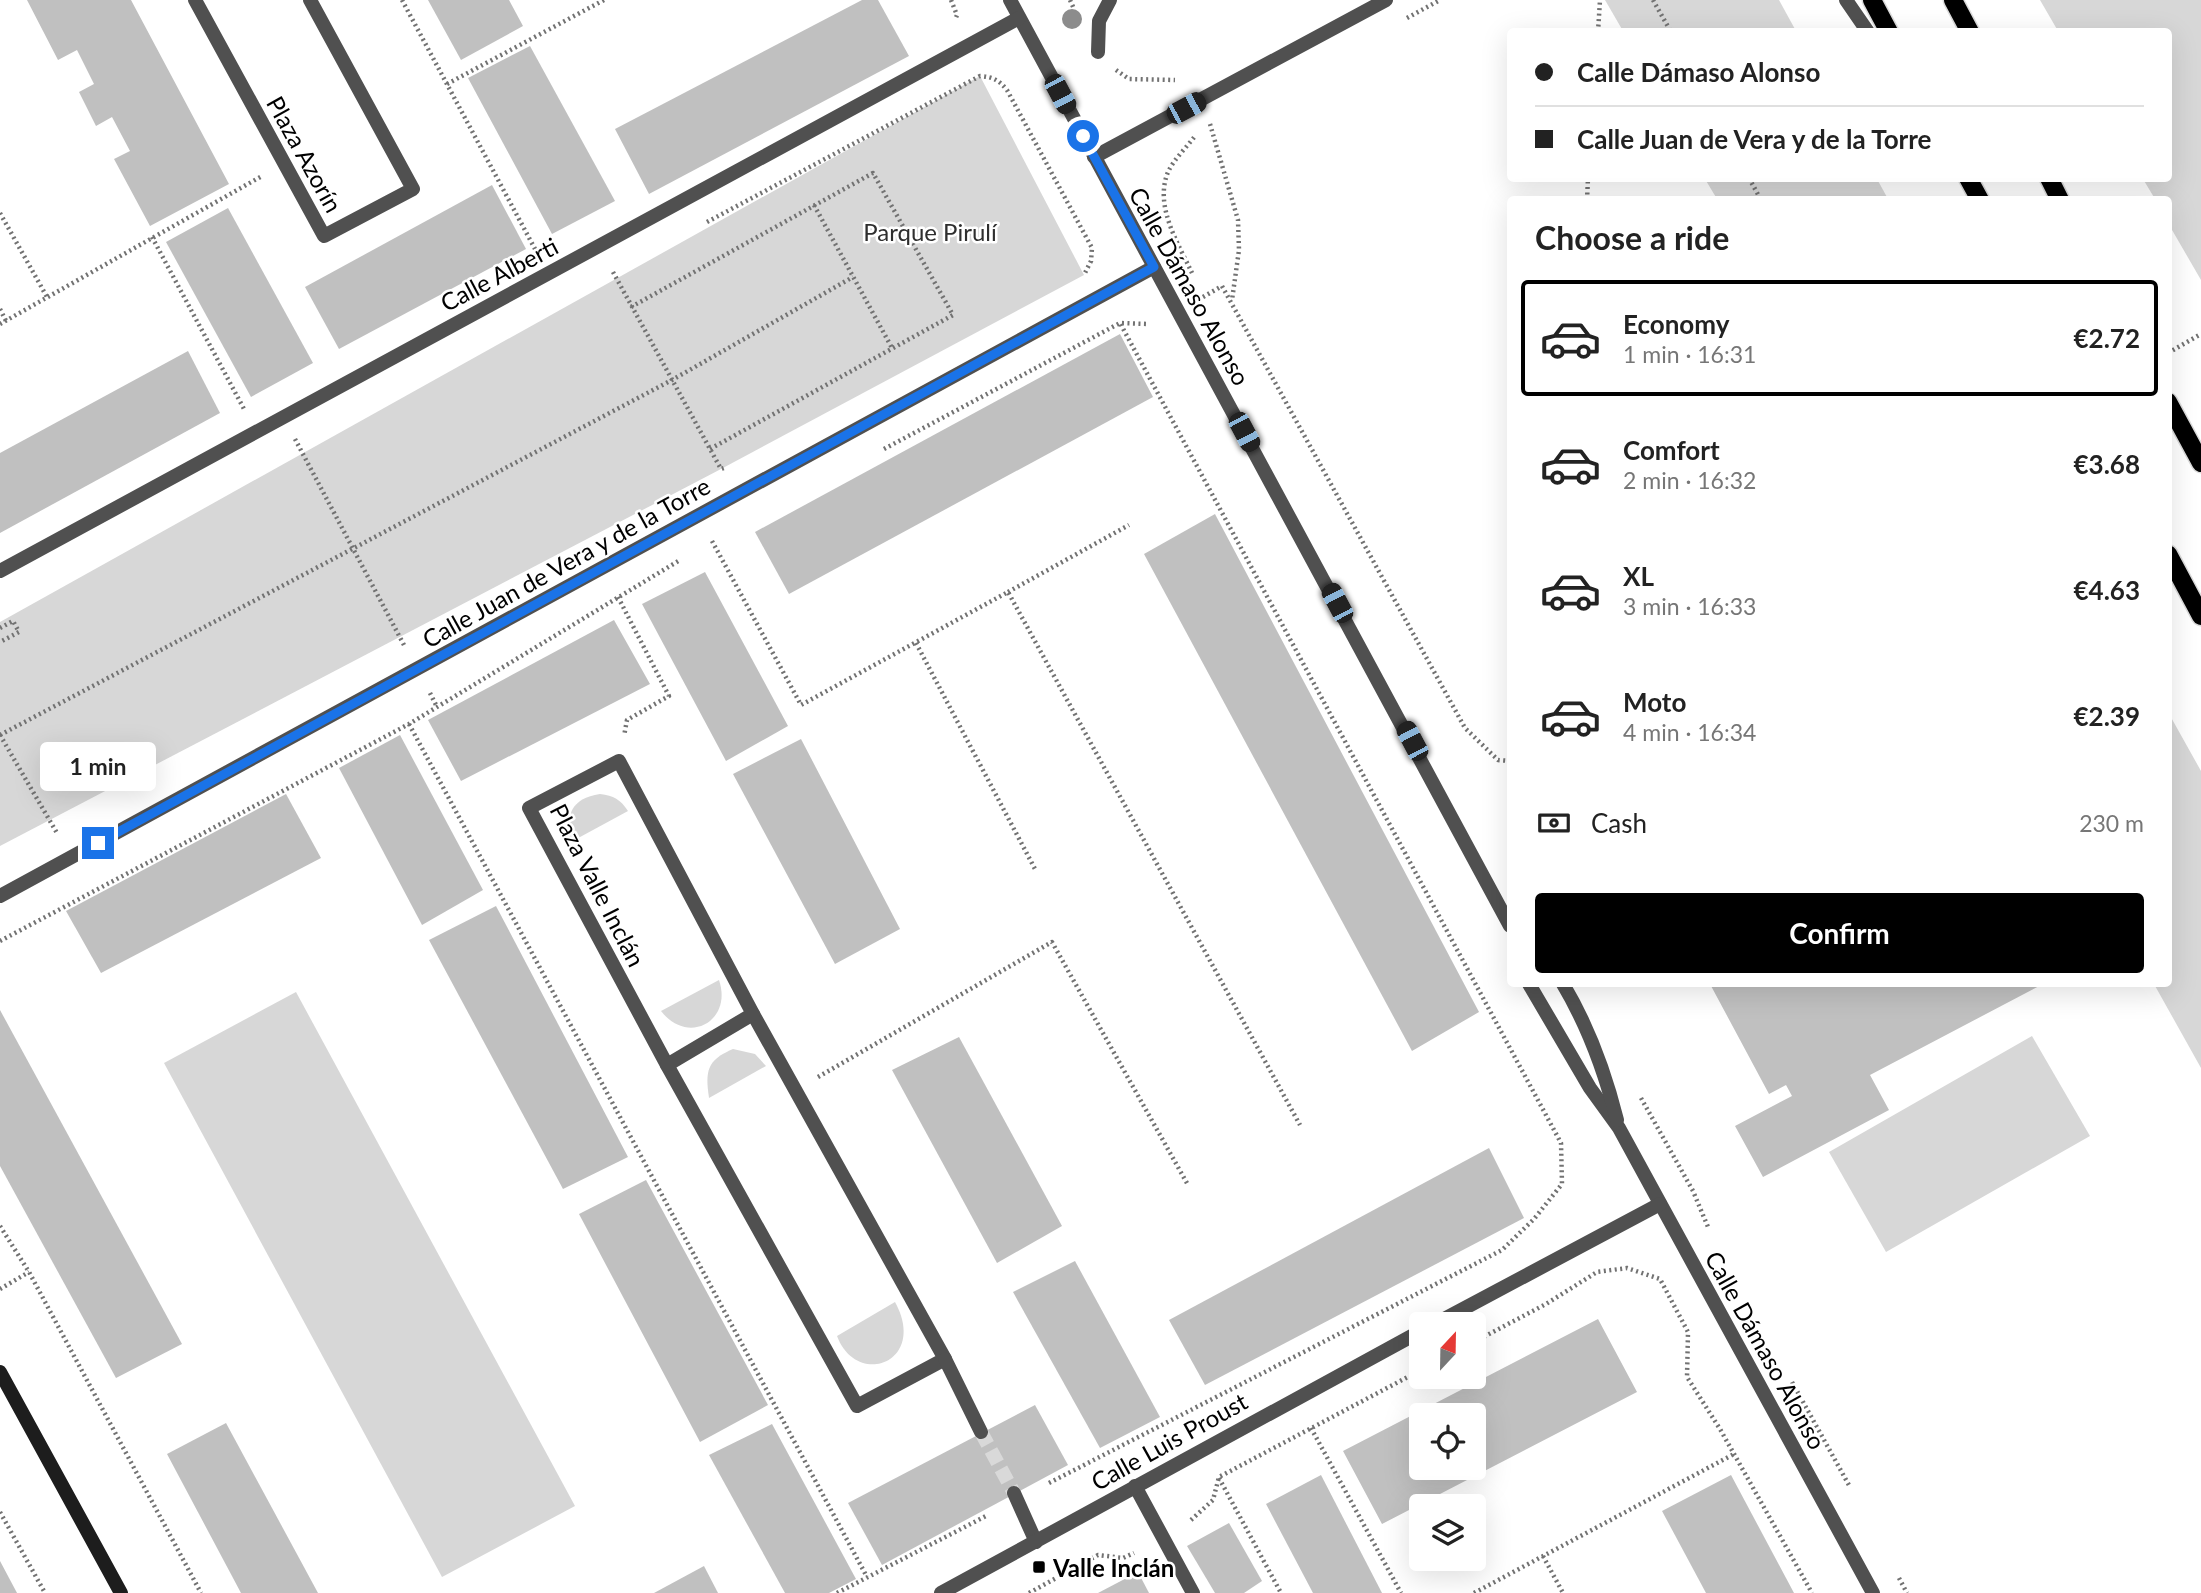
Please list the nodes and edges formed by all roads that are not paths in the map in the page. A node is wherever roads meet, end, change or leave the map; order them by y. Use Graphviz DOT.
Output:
graph roads {
  1 [pos="195,0"];
  2 [pos="310,0"];
  3 [pos="1010,0"];
  4 [pos="1110,0"];
  5 [pos="1386,0"];
  6 [pos="1846,0"];
  7 [pos="1872,0"];
  8 [pos="1953,0"];
  9 [pos="1019,18"];
  10 [pos="1865,28"];
  11 [pos="1887,28"];
  12 [pos="1968,28"];
  13 [pos="1098,52"];
  14 [pos="1094,157"];
  15 [pos="1154,267"];
  16 [pos="2172,409"];
  17 [pos="2201,463"];
  18 [pos="2172,562"];
  19 [pos="0,570"];
  20 [pos="2201,616"];
  21 [pos="0,896"];
  22 [pos="1507,920"];
  23 [pos="1531,987"];
  24 [pos="1564,987"];
  25 [pos="753,1014"];
  26 [pos="667,1065"];
  27 [pos="1619,1128"];
  28 [pos="1660,1204"];
  29 [pos="1457,1312"];
  30 [pos="1409,1338"];
  31 [pos="945,1359"];
  32 [pos="1,1375"];
  33 [pos="981,1432"];
  34 [pos="1135,1486"];
  35 [pos="1014,1493"];
  36 [pos="1036,1542"];
  37 [pos="121,1593"];
  38 [pos="941,1593"];
  39 [pos="1193,1593"];
  40 [pos="1873,1593"];
  1 -- 2 [label="street, Plaza Azorín"];
  3 -- 9 [label="street, Calle Dámaso Alonso"];
  4 -- 13 [label="street"];
  5 -- 14 [label="street"];
  6 -- 10 [label="street"];
  7 -- 11 [label="main road"];
  8 -- 12 [label="main road"];
  9 -- 14 [label="street, Calle Dámaso Alonso"];
  9 -- 19 [label="street, Calle Alberti"];
  14 -- 15 [label="street, Calle Dámaso Alonso"];
  15 -- 21 [label="street, Calle Juan de Vera y de la Torre"];
  15 -- 22 [label="street, Calle Dámaso Alonso"];
  16 -- 17 [label="main road"];
  18 -- 20 [label="main road"];
  23 -- 27 [label="street, Calle Dámaso Alonso"];
  24 -- 27 [label="street, Calle Dámaso Alonso"];
  25 -- 26 [label="street"];
  25 -- 26 [label="street, Plaza Valle Inclán"];
  25 -- 31 [label="street"];
  26 -- 31 [label="street, Plaza Valle Inclán"];
  27 -- 28 [label="street, Calle Dámaso Alonso"];
  28 -- 29 [label="street"];
  28 -- 40 [label="street, Calle Dámaso Alonso"];
  30 -- 34 [label="street, Calle Luis Proust"];
  31 -- 33 [label="street"];
  32 -- 37 [label="street"];
  34 -- 36 [label="street, Calle Luis Proust"];
  34 -- 39 [label="street"];
  35 -- 36 [label="street"];
  36 -- 38 [label="street, Calle Luis Proust"];
}
